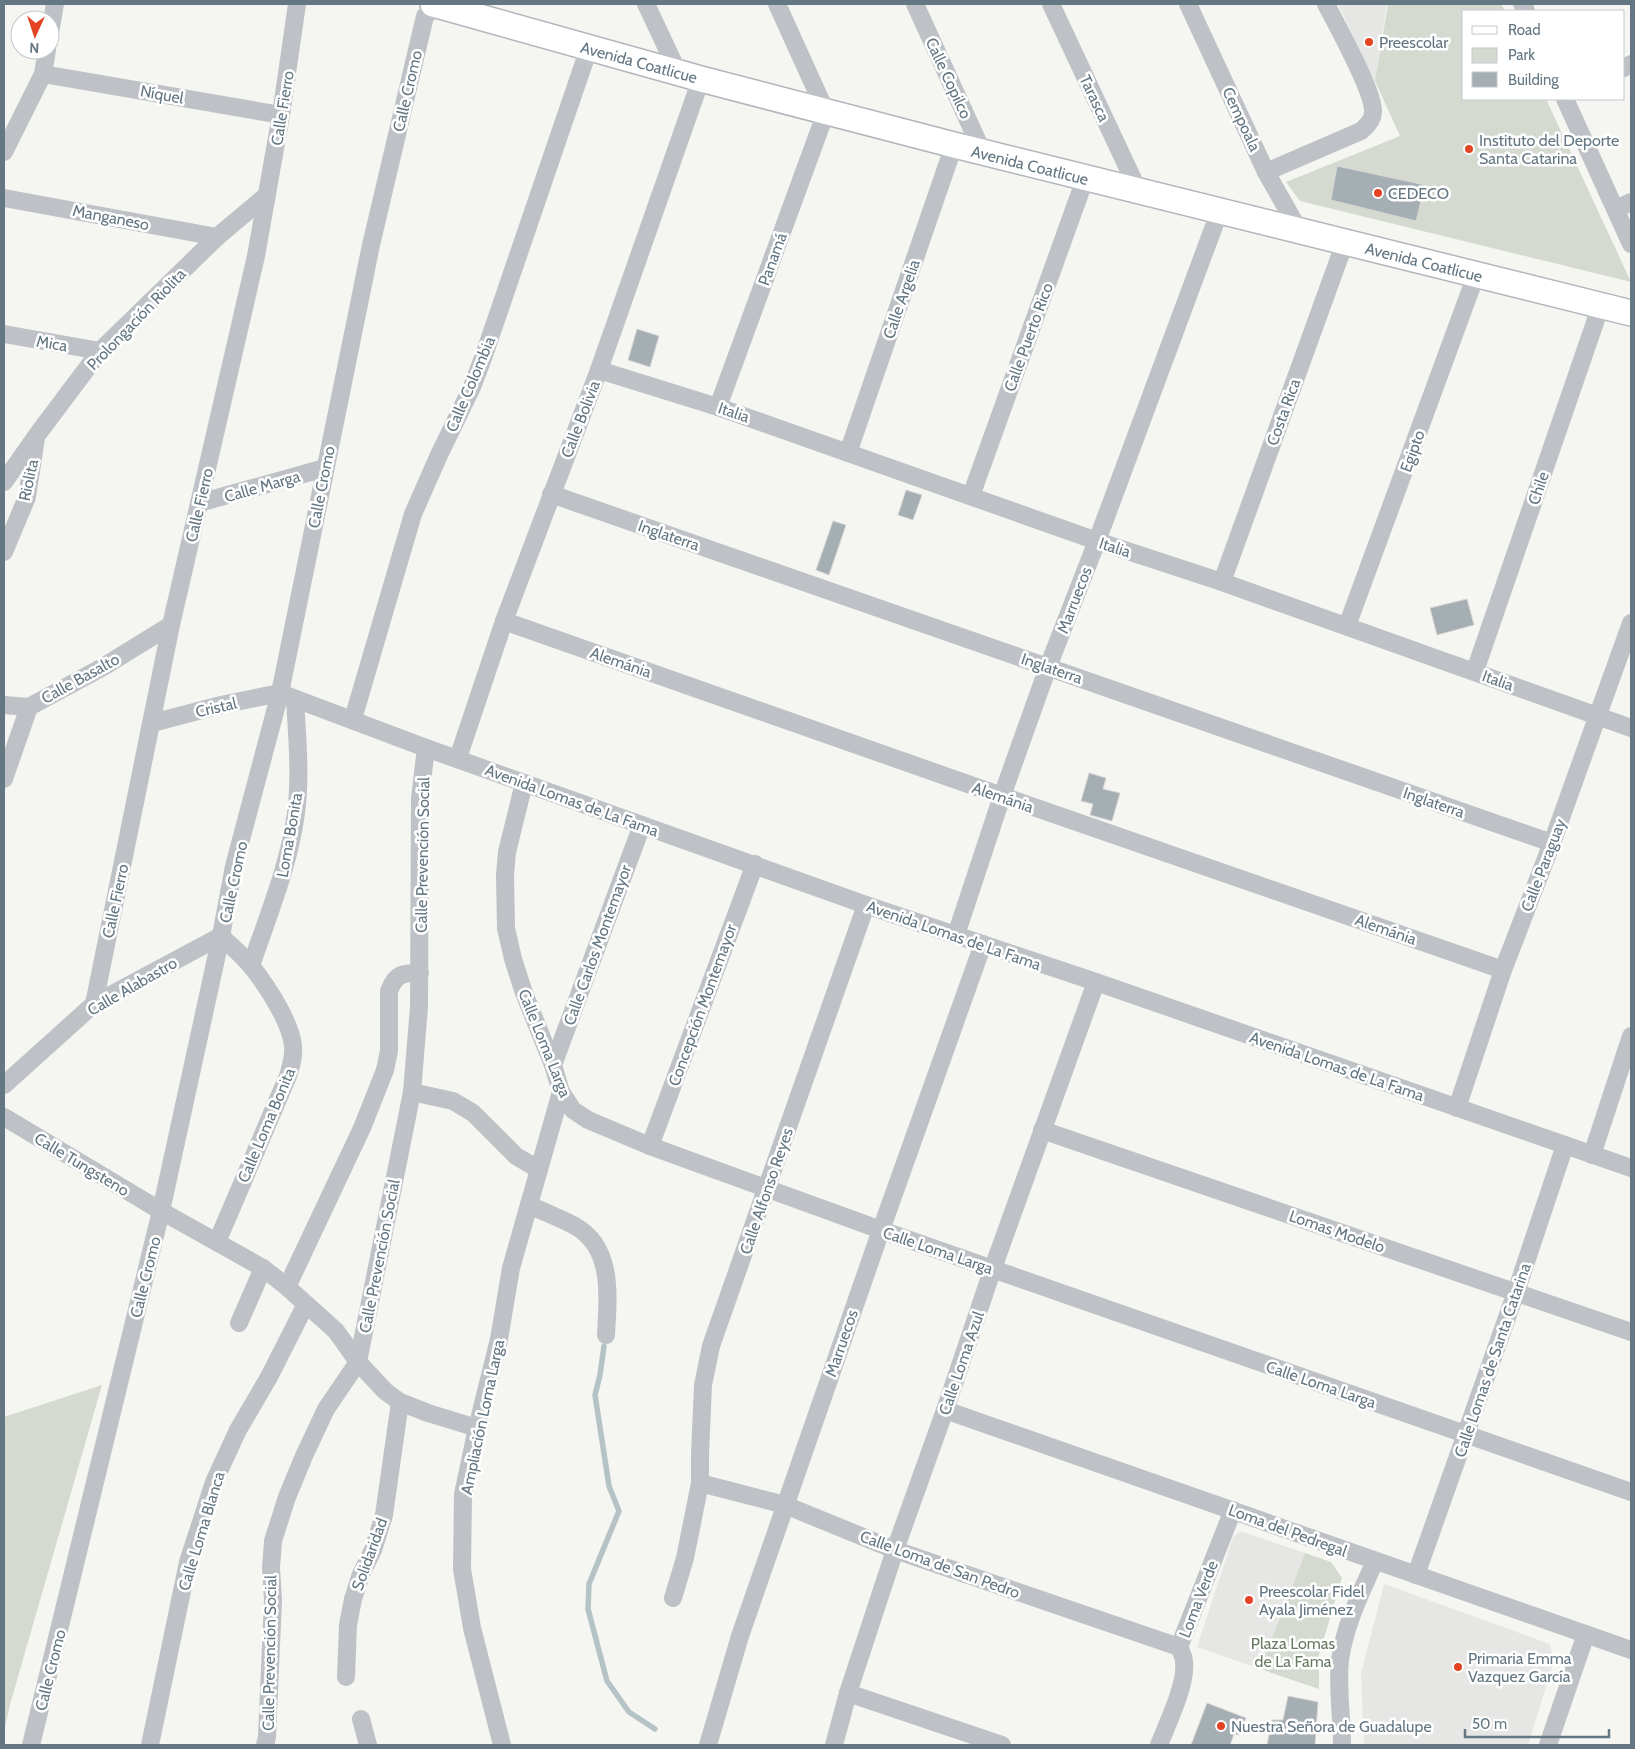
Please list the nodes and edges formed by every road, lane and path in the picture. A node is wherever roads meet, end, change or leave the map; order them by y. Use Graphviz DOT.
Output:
graph roads {
  1 [pos="297,4"];
  2 [pos="646,4"];
  3 [pos="777,4"];
  4 [pos="915,4"];
  5 [pos="1051,4"];
  6 [pos="1188,4"];
  7 [pos="1326,4"];
  8 [pos="430,6"];
  9 [pos="588,48"];
  10 [pos="45,60"];
  11 [pos="678,72"];
  12 [pos="43,74"];
  13 [pos="701,79"];
  14 [pos="1566,100"];
  15 [pos="826,112"];
  16 [pos="282,115"];
  17 [pos="954,145"];
  18 [pos="4,152"];
  19 [pos="983,153"];
  20 [pos="1266,172"];
  21 [pos="1086,179"];
  22 [pos="1139,192"];
  23 [pos="268,195"];
  24 [pos="4,198"];
  25 [pos="1623,205"];
  26 [pos="1220,210"];
  27 [pos="1300,232"];
  28 [pos="218,237"];
  29 [pos="1344,242"];
  30 [pos="1631,244"];
  31 [pos="1476,275"];
  32 [pos="1601,306"];
  33 [pos="1631,313"];
  34 [pos="4,334"];
  35 [pos="100,351"];
  36 [pos="599,370"];
  37 [pos="718,407"];
  38 [pos="37,435"];
  39 [pos="848,453"];
  40 [pos="325,468"];
  41 [pos="7,471"];
  42 [pos="551,494"];
  43 [pos="971,496"];
  44 [pos="200,504"];
  45 [pos="1097,541"];
  46 [pos="4,552"];
  47 [pos="1222,582"];
  48 [pos="504,621"];
  49 [pos="1631,623"];
  50 [pos="171,625"];
  51 [pos="1348,626"];
  52 [pos="1048,667"];
  53 [pos="1475,671"];
  54 [pos="288,696"];
  55 [pos="4,705"];
  56 [pos="29,707"];
  57 [pos="1598,717"];
  58 [pos="354,720"];
  59 [pos="152,723"];
  60 [pos="1631,728"];
  61 [pos="426,748"];
  62 [pos="458,758"];
  63 [pos="4,780"];
  64 [pos="524,783"];
  65 [pos="1002,796"];
  66 [pos="642,826"];
  67 [pos="1552,843"];
  68 [pos="755,864"];
  69 [pos="866,905"];
  70 [pos="956,935"];
  71 [pos="221,936"];
  72 [pos="983,944"];
  73 [pos="251,966"];
  74 [pos="1503,970"];
  75 [pos="420,973"];
  76 [pos="1096,982"];
  77 [pos="94,1004"];
  78 [pos="1631,1036"];
  79 [pos="553,1065"];
  80 [pos="4,1085"];
  81 [pos="412,1092"];
  82 [pos="561,1092"];
  83 [pos="1457,1108"];
  84 [pos="4,1117"];
  85 [pos="1042,1130"];
  86 [pos="1565,1145"];
  87 [pos="650,1146"];
  88 [pos="1592,1155"];
  89 [pos="1631,1168"];
  90 [pos="538,1169"];
  91 [pos="766,1189"];
  92 [pos="529,1205"];
  93 [pos="161,1211"];
  94 [pos="881,1230"];
  95 [pos="217,1242"];
  96 [pos="263,1268"];
  97 [pos="993,1268"];
  98 [pos="287,1287"];
  99 [pos="1516,1292"];
  100 [pos="306,1304"];
  101 [pos="239,1323"];
  102 [pos="1631,1332"];
  103 [pos="606,1335"];
  104 [pos="358,1362"];
  105 [pos="400,1402"];
  106 [pos="946,1410"];
  107 [pos="477,1428"];
  108 [pos="1466,1435"];
  109 [pos="700,1483"];
  110 [pos="1631,1492"];
  111 [pos="785,1505"];
  112 [pos="1233,1510"];
  113 [pos="895,1550"];
  114 [pos="1375,1561"];
  115 [pos="1416,1575"];
  116 [pos="673,1598"];
  117 [pos="1586,1634"];
  118 [pos="1179,1647"];
  119 [pos="1631,1650"];
  120 [pos="346,1677"];
  121 [pos="848,1693"];
  122 [pos="361,1719"];
  123 [pos="31,1745"];
  124 [pos="150,1745"];
  125 [pos="265,1745"];
  126 [pos="368,1745"];
  127 [pos="502,1745"];
  128 [pos="708,1745"];
  129 [pos="834,1745"];
  130 [pos="1002,1745"];
  131 [pos="1159,1745"];
  132 [pos="1342,1745"];
  133 [pos="1548,1745"];
  1 -- 16 [label="street, Calle Fierro"];
  2 -- 11 [label="street"];
  3 -- 15 [label="street"];
  4 -- 19 [label="street, Calle Copilco"];
  5 -- 22 [label="street, Tarasca"];
  6 -- 20 [label="street, Cempoala"];
  7 -- 20 [label="street"];
  8 -- 9 [label="street, Avenida Coatlicue"];
  8 -- 40 [label="street, Calle Cromo"];
  9 -- 11 [label="street, Avenida Coatlicue"];
  9 -- 58 [label="street, Calle Colombia"];
  10 -- 12 [label="street"];
  11 -- 13 [label="street, Avenida Coatlicue"];
  12 -- 16 [label="street, Níquel"];
  12 -- 18 [label="street"];
  13 -- 15 [label="street, Avenida Coatlicue"];
  13 -- 36 [label="street, Calle Bolivia"];
  14 -- 25 [label="street"];
  15 -- 17 [label="street, Avenida Coatlicue"];
  15 -- 37 [label="street, Panamá"];
  16 -- 23 [label="street, Calle Fierro"];
  17 -- 19 [label="street, Avenida Coatlicue"];
  17 -- 39 [label="street, Calle Argelia"];
  19 -- 21 [label="street, Avenida Coatlicue"];
  20 -- 27 [label="street, Cempoala"];
  21 -- 22 [label="street, Avenida Coatlicue"];
  21 -- 43 [label="street, Calle Puerto Rico"];
  22 -- 26 [label="street, Avenida Coatlicue"];
  23 -- 28 [label="street, Prolongación Riolita"];
  23 -- 44 [label="street, Calle Fierro"];
  24 -- 28 [label="street, Manganeso"];
  25 -- 30 [label="street"];
  26 -- 27 [label="street, Avenida Coatlicue"];
  26 -- 45 [label="street, Marruecos"];
  27 -- 29 [label="street, Avenida Coatlicue"];
  28 -- 35 [label="street, Prolongación Riolita"];
  29 -- 31 [label="street, Avenida Coatlicue"];
  29 -- 47 [label="street, Costa Rica"];
  31 -- 32 [label="street, Avenida Coatlicue"];
  31 -- 51 [label="street, Egipto"];
  32 -- 33 [label="street, Avenida Coatlicue"];
  32 -- 53 [label="street, Chile"];
  34 -- 35 [label="street, Mica"];
  35 -- 38 [label="street, Prolongación Riolita"];
  36 -- 37 [label="street, Italia"];
  36 -- 42 [label="street, Calle Bolivia"];
  37 -- 39 [label="street, Italia"];
  38 -- 41 [label="street, Prolongación Riolita"];
  38 -- 46 [label="street, Riolita"];
  39 -- 43 [label="street, Italia"];
  40 -- 44 [label="street, Calle Marga"];
  40 -- 54 [label="street, Calle Cromo"];
  42 -- 48 [label="street, Calle Bolivia"];
  42 -- 52 [label="street, Inglaterra"];
  43 -- 45 [label="street, Italia"];
  44 -- 50 [label="street, Calle Fierro"];
  45 -- 47 [label="street, Italia"];
  45 -- 52 [label="street, Marruecos"];
  47 -- 51 [label="street, Italia"];
  48 -- 62 [label="street, Calle Bolivia"];
  48 -- 65 [label="street, Alemánia"];
  49 -- 57 [label="street, Calle Paraguay"];
  50 -- 56 [label="street, Calle Basalto"];
  50 -- 59 [label="street, Calle Fierro"];
  51 -- 53 [label="street, Italia"];
  52 -- 65 [label="street, Marruecos"];
  52 -- 67 [label="street, Inglaterra"];
  53 -- 57 [label="street, Italia"];
  54 -- 58 [label="street, Avenida Lomas de La Fama"];
  54 -- 59 [label="street, Cristal"];
  54 -- 71 [label="street, Calle Cromo"];
  54 -- 73 [label="street, Loma Bonita"];
  55 -- 56 [label="street"];
  56 -- 63 [label="street, Calle Basalto"];
  57 -- 60 [label="street, Italia"];
  57 -- 67 [label="street, Calle Paraguay"];
  58 -- 61 [label="street, Avenida Lomas de La Fama"];
  59 -- 77 [label="street, Calle Fierro"];
  61 -- 62 [label="street, Avenida Lomas de La Fama"];
  61 -- 75 [label="street, Calle Prevención Social"];
  62 -- 64 [label="street, Avenida Lomas de La Fama"];
  64 -- 66 [label="street, Avenida Lomas de La Fama"];
  64 -- 79 [label="street, Calle Loma Larga"];
  65 -- 70 [label="street, Marruecos"];
  65 -- 74 [label="street, Alemánia"];
  66 -- 68 [label="street, Avenida Lomas de La Fama"];
  66 -- 79 [label="street, Calle Carlos Montemayor"];
  67 -- 74 [label="street, Calle Paraguay"];
  68 -- 69 [label="street, Avenida Lomas de La Fama"];
  68 -- 87 [label="street, Concepción Montemayor"];
  69 -- 70 [label="street, Avenida Lomas de La Fama"];
  69 -- 91 [label="street, Calle Alfonso Reyes"];
  70 -- 72 [label="street, Avenida Lomas de La Fama"];
  71 -- 73 [label="street, Calle Loma Bonita"];
  71 -- 77 [label="street, Calle Alabastro"];
  71 -- 93 [label="street, Calle Cromo"];
  72 -- 76 [label="street, Avenida Lomas de La Fama"];
  72 -- 94 [label="street, Marruecos"];
  73 -- 95 [label="street, Calle Loma Bonita"];
  74 -- 83 [label="street, Calle Paraguay"];
  75 -- 81 [label="street, Calle Prevención Social"];
  75 -- 98 [label="street"];
  76 -- 83 [label="street, Avenida Lomas de La Fama"];
  76 -- 85 [label="street, Calle Loma Azul"];
  77 -- 80 [label="street, Calle Alabastro"];
  78 -- 88 [label="street"];
  79 -- 82 [label="street, Calle Loma Larga"];
  81 -- 90 [label="street"];
  81 -- 104 [label="street, Calle Prevención Social"];
  82 -- 87 [label="street, Calle Loma Larga"];
  82 -- 90 [label="street, Ampliación Loma Larga"];
  83 -- 86 [label="street, Avenida Lomas de La Fama"];
  84 -- 93 [label="street, Calle Tungsteno"];
  85 -- 97 [label="street, Calle Loma Azul"];
  85 -- 99 [label="street, Lomas Modelo"];
  86 -- 88 [label="street, Avenida Lomas de La Fama"];
  86 -- 99 [label="street, Calle Lomas de Santa Catarina"];
  87 -- 91 [label="street, Calle Loma Larga"];
  88 -- 89 [label="street, Avenida Lomas de La Fama"];
  90 -- 92 [label="street, Ampliación Loma Larga"];
  91 -- 94 [label="street, Calle Loma Larga"];
  91 -- 109 [label="street, Calle Alfonso Reyes"];
  92 -- 103 [label="street"];
  92 -- 107 [label="street, Ampliación Loma Larga"];
  93 -- 95 [label="street"];
  93 -- 123 [label="street, Calle Cromo"];
  94 -- 97 [label="street, Calle Loma Larga"];
  94 -- 111 [label="street, Marruecos"];
  95 -- 96 [label="street"];
  96 -- 98 [label="street"];
  96 -- 101 [label="street"];
  97 -- 106 [label="street, Calle Loma Azul"];
  97 -- 108 [label="street, Calle Loma Larga"];
  98 -- 100 [label="street"];
  99 -- 102 [label="street, Lomas Modelo"];
  99 -- 108 [label="street, Calle Lomas de Santa Catarina"];
  100 -- 104 [label="street"];
  100 -- 124 [label="street, Calle Loma Blanca"];
  104 -- 105 [label="street"];
  104 -- 125 [label="street, Calle Prevención Social"];
  105 -- 107 [label="street"];
  105 -- 120 [label="street, Solidaridad"];
  106 -- 112 [label="street, Loma del Pedregal"];
  106 -- 113 [label="street, Calle Loma Azul"];
  107 -- 127 [label="street, Ampliación Loma Larga"];
  108 -- 110 [label="street, Calle Loma Larga"];
  108 -- 115 [label="street, Calle Lomas de Santa Catarina"];
  109 -- 111 [label="street, Calle Loma de San Pedro"];
  109 -- 116 [label="street, Calle Alfonso Reyes"];
  111 -- 113 [label="street, Calle Loma de San Pedro"];
  111 -- 128 [label="street, Marruecos"];
  112 -- 114 [label="street, Loma del Pedregal"];
  112 -- 118 [label="street, Loma Verde"];
  113 -- 118 [label="street, Calle Loma de San Pedro"];
  113 -- 121 [label="street, Calle Loma Azul"];
  114 -- 115 [label="street, Loma del Pedregal"];
  114 -- 132 [label="street"];
  115 -- 117 [label="street, Loma del Pedregal"];
  117 -- 119 [label="street, Loma del Pedregal"];
  117 -- 133 [label="street"];
  118 -- 131 [label="street, Loma Verde"];
  121 -- 129 [label="street, Calle Loma Azul"];
  121 -- 130 [label="street"];
  122 -- 126 [label="street"];
}
